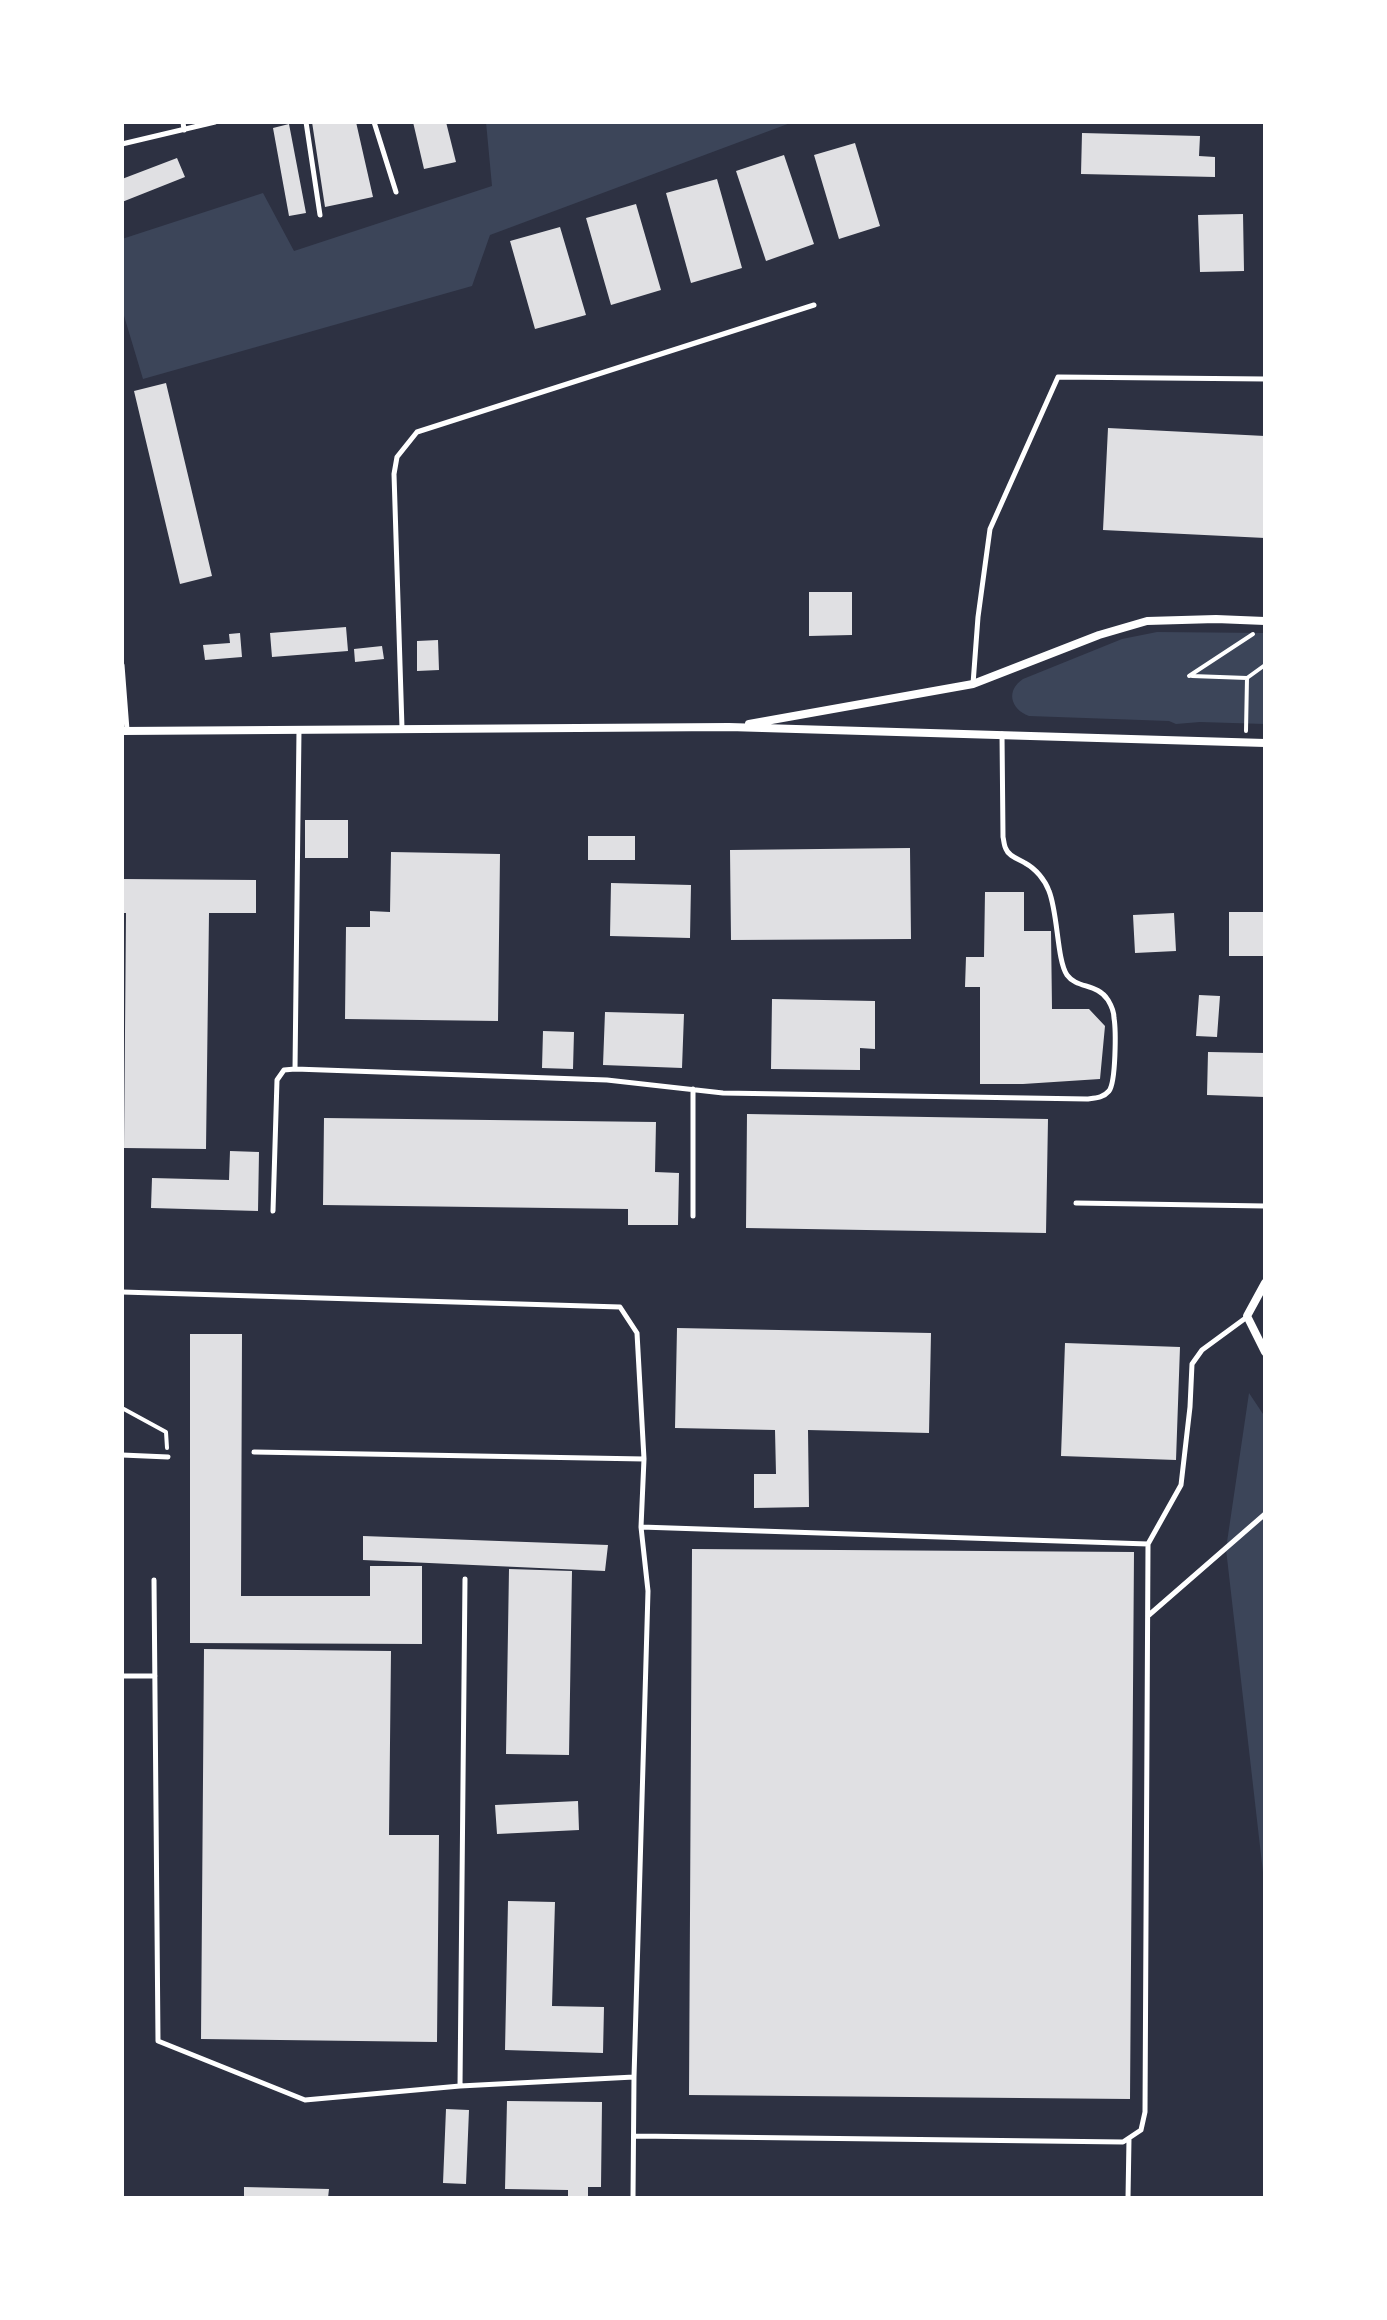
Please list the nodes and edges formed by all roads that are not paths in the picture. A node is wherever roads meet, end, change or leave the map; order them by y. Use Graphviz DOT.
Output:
graph roads {
  1 [pos="183,122"];
  2 [pos="215,122"];
  3 [pos="306,122"];
  4 [pos="374,122"];
  5 [pos="184,130"];
  6 [pos="122,144"];
  7 [pos="396,192"];
  8 [pos="320,215"];
  9 [pos="814,305"];
  10 [pos="1265,379"];
  11 [pos="1265,621"];
  12 [pos="122,665"];
  13 [pos="973,684"];
  14 [pos="729,727"];
  15 [pos="402,728"];
  16 [pos="299,729"];
  17 [pos="124,731"];
  18 [pos="1002,734"];
  19 [pos="1265,743"];
  20 [pos="295,1069"];
  21 [pos="693,1089"];
  22 [pos="1076,1203"];
  23 [pos="1265,1206"];
  24 [pos="273,1211"];
  25 [pos="693,1216"];
  26 [pos="1265,1283"];
  27 [pos="122,1292"];
  28 [pos="1247,1316"];
  29 [pos="1265,1352"];
  30 [pos="254,1452"];
  31 [pos="122,1455"];
  32 [pos="168,1457"];
  33 [pos="644,1459"];
  34 [pos="1265,1514"];
  35 [pos="641,1527"];
  36 [pos="1148,1544"];
  37 [pos="465,1579"];
  38 [pos="154,1580"];
  39 [pos="1148,1616"];
  40 [pos="122,1676"];
  41 [pos="155,1676"];
  42 [pos="634,2077"];
  43 [pos="460,2086"];
  44 [pos="635,2136"];
  45 [pos="1129,2138"];
  46 [pos="633,2198"];
  47 [pos="1128,2198"];
  1 -- 5 [label="lane"];
  2 -- 5 [label="lane"];
  3 -- 8 [label="lane"];
  4 -- 7 [label="lane"];
  5 -- 6 [label="lane"];
  9 -- 15 [label="lane"];
  10 -- 13 [label="lane"];
  11 -- 13 [label="street"];
  12 -- 17 [label="lane"];
  13 -- 14 [label="street"];
  14 -- 15 [label="street"];
  14 -- 18 [label="street"];
  15 -- 16 [label="street"];
  16 -- 17 [label="street"];
  16 -- 20 [label="lane"];
  18 -- 19 [label="street"];
  18 -- 21 [label="lane"];
  20 -- 21 [label="lane"];
  20 -- 24 [label="lane"];
  21 -- 25 [label="lane"];
  22 -- 23 [label="lane"];
  26 -- 28 [label="street"];
  27 -- 33 [label="lane"];
  28 -- 29 [label="street"];
  28 -- 36 [label="lane"];
  30 -- 33 [label="lane"];
  31 -- 32 [label="lane"];
  33 -- 35 [label="lane"];
  34 -- 39 [label="lane"];
  35 -- 36 [label="lane"];
  35 -- 42 [label="lane"];
  36 -- 39 [label="lane"];
  37 -- 43 [label="lane"];
  38 -- 41 [label="lane"];
  39 -- 45 [label="lane"];
  40 -- 41 [label="lane"];
  41 -- 43 [label="lane"];
  42 -- 43 [label="lane"];
  42 -- 44 [label="lane"];
  44 -- 45 [label="lane"];
  44 -- 46 [label="lane"];
  45 -- 47 [label="lane"];
}
